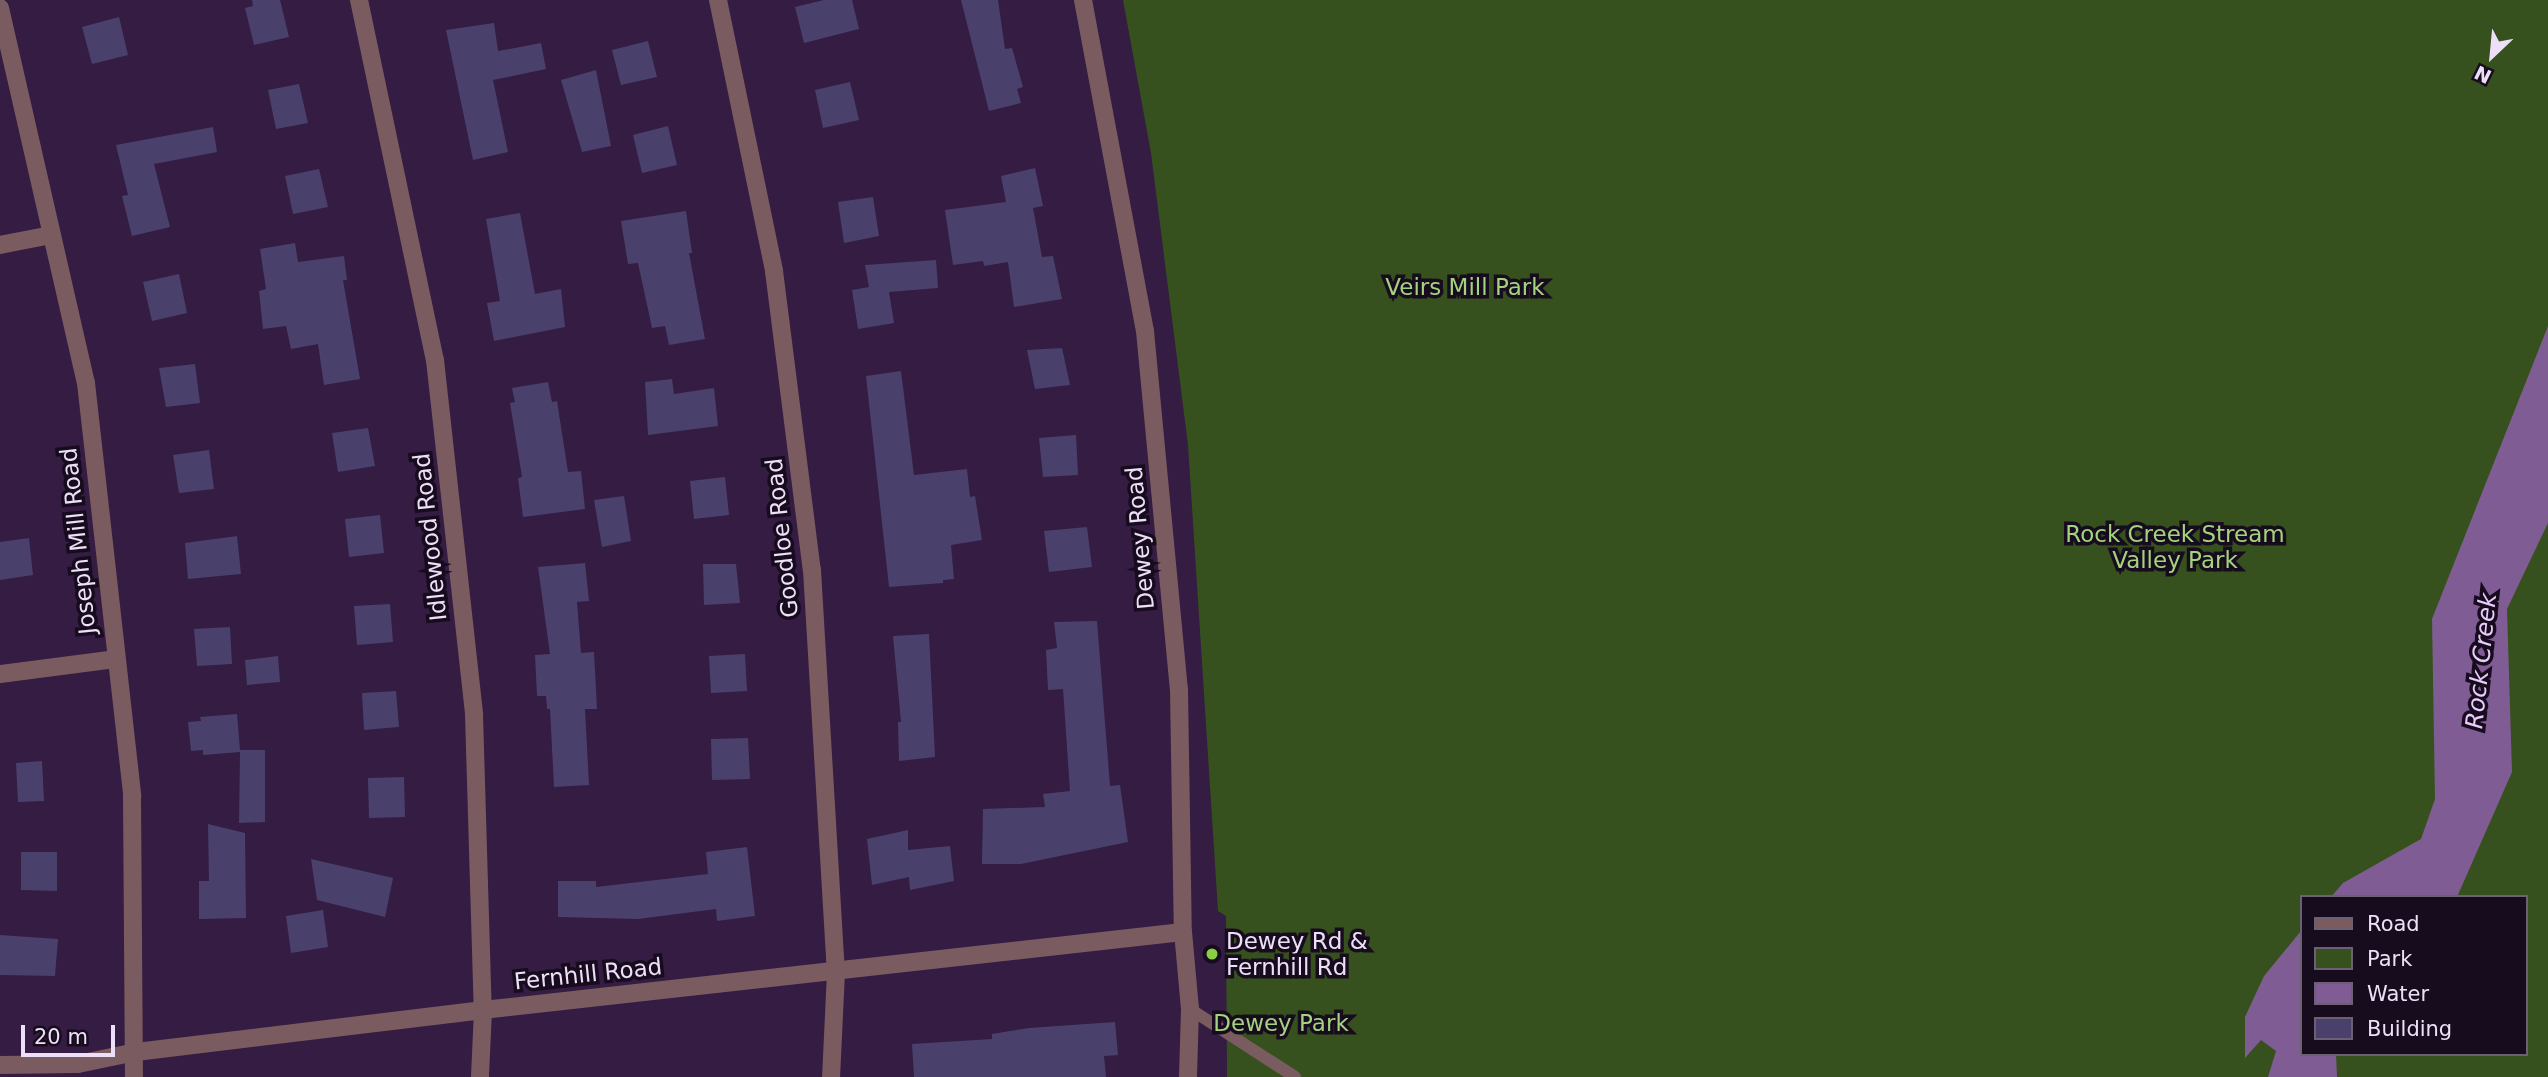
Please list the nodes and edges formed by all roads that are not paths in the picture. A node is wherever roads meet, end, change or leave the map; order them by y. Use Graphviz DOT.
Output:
graph roads {
  1 [pos="359,0"];
  2 [pos="718,0"];
  3 [pos="1083,0"];
  4 [pos="0,8"];
  5 [pos="51,235"];
  6 [pos="0,246"];
  7 [pos="116,659"];
  8 [pos="0,674"];
  9 [pos="1183,932"];
  10 [pos="836,972"];
  11 [pos="1190,1009"];
  12 [pos="483,1010"];
  13 [pos="136,1052"];
  14 [pos="0,1065"];
  15 [pos="134,1077"];
  16 [pos="480,1077"];
  17 [pos="831,1077"];
  18 [pos="1188,1077"];
  19 [pos="1295,1077"];
  1 -- 12 [label="street, Idlewood Road"];
  2 -- 10 [label="street, Goodloe Road"];
  3 -- 9 [label="street, Dewey Road"];
  4 -- 5 [label="street, Joseph Mill Road"];
  5 -- 6 [label="street"];
  5 -- 7 [label="street, Joseph Mill Road"];
  7 -- 8 [label="street"];
  7 -- 13 [label="street, Joseph Mill Road"];
  9 -- 10 [label="street, Fernhill Road"];
  9 -- 11 [label="street, Dewey Road"];
  10 -- 12 [label="street, Fernhill Road"];
  10 -- 17 [label="street, Goodloe Road"];
  11 -- 18 [label="street, Dewey Road"];
  11 -- 19 [label="lane"];
  12 -- 13 [label="street, Fernhill Road"];
  12 -- 16 [label="street, Idlewood Road"];
  13 -- 14 [label="street, Fernhill Road"];
  13 -- 15 [label="street, Joseph Mill Road"];
}
